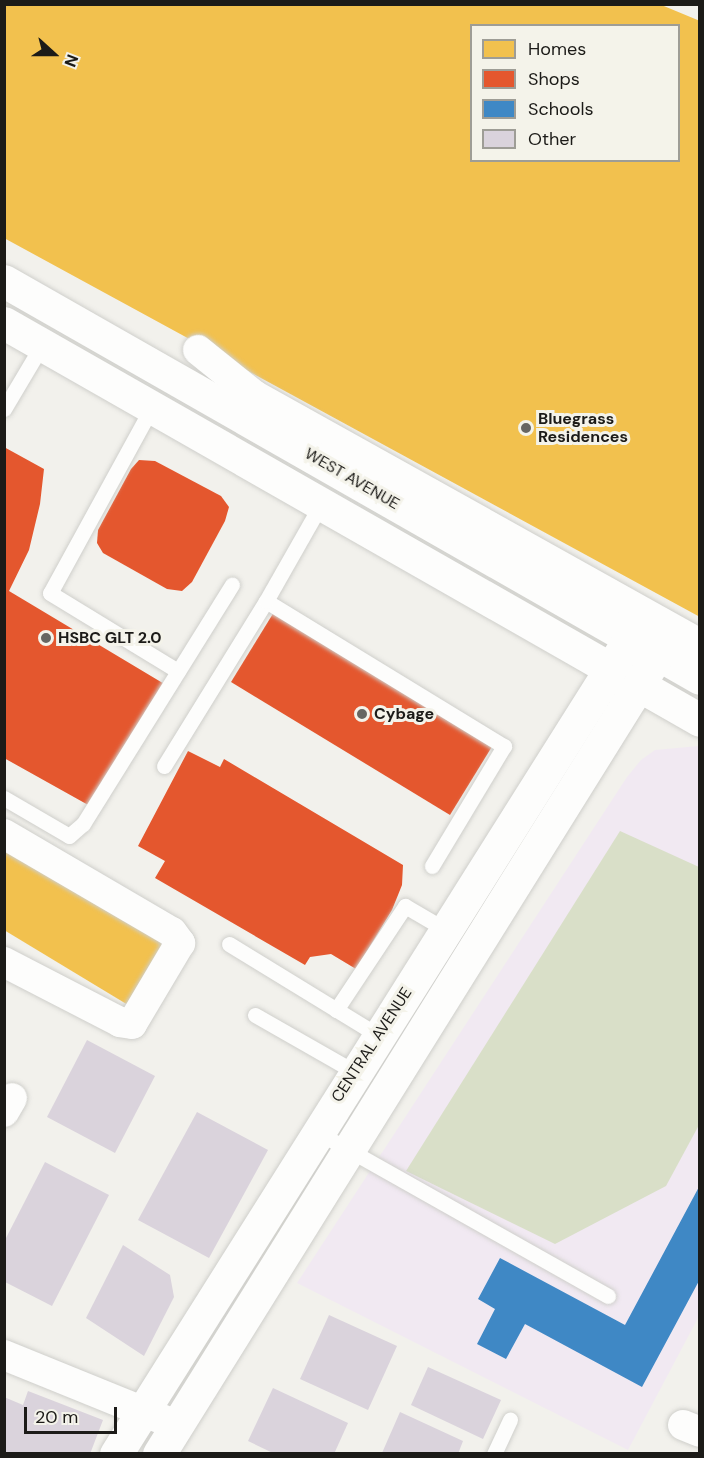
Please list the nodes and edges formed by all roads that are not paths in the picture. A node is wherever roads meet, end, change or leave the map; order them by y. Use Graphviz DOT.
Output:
graph roads {
  1 [pos="8,289"];
  2 [pos="4,323"];
  3 [pos="42,345"];
  4 [pos="198,350"];
  5 [pos="152,407"];
  6 [pos="4,409"];
  7 [pos="321,504"];
  8 [pos="232,585"];
  9 [pos="575,591"];
  10 [pos="266,601"];
  11 [pos="630,638"];
  12 [pos="699,644"];
  13 [pos="658,654"];
  14 [pos="610,669"];
  15 [pos="178,671"];
  16 [pos="699,678"];
  17 [pos="639,686"];
  18 [pos="699,720"];
  19 [pos="164,766"];
  20 [pos="4,798"];
  21 [pos="4,834"];
  22 [pos="432,866"];
  23 [pos="446,930"];
  24 [pos="229,944"];
  25 [pos="4,962"];
  26 [pos="336,1010"];
  27 [pos="255,1015"];
  28 [pos="379,1036"];
  29 [pos="355,1072"];
  30 [pos="317,1132"];
  31 [pos="348,1151"];
  32 [pos="608,1296"];
  33 [pos="4,1355"];
  34 [pos="140,1412"];
  35 [pos="510,1419"];
  36 [pos="176,1425"];
  37 [pos="116,1454"];
  38 [pos="159,1454"];
  39 [pos="494,1454"];
  1 -- 9 [label="street, WEST AVENUE"];
  2 -- 3 [label="street"];
  3 -- 5 [label="street"];
  3 -- 6 [label="lane"];
  4 -- 9 [label="street"];
  5 -- 7 [label="street"];
  5 -- 15 [label="lane"];
  7 -- 10 [label="lane"];
  7 -- 14 [label="street"];
  8 -- 15 [label="lane"];
  9 -- 11 [label="street, WEST AVENUE"];
  9 -- 12 [label="street"];
  10 -- 19 [label="lane"];
  10 -- 22 [label="lane"];
  11 -- 13 [label="street, WEST AVENUE"];
  11 -- 14 [label="street, CENTRAL AVENUE"];
  13 -- 16 [label="street, WEST AVENUE"];
  13 -- 17 [label="street"];
  14 -- 17 [label="street"];
  14 -- 23 [label="street, CENTRAL AVENUE"];
  15 -- 20 [label="lane"];
  17 -- 18 [label="street"];
  17 -- 31 [label="street"];
  21 -- 25 [label="street"];
  23 -- 26 [label="lane"];
  23 -- 28 [label="street, CENTRAL AVENUE"];
  24 -- 26 [label="lane"];
  26 -- 28 [label="lane"];
  27 -- 29 [label="lane"];
  28 -- 29 [label="street, CENTRAL AVENUE"];
  29 -- 30 [label="street, CENTRAL AVENUE"];
  30 -- 31 [label="lane"];
  30 -- 34 [label="street, CENTRAL AVENUE"];
  31 -- 32 [label="lane"];
  31 -- 36 [label="street"];
  33 -- 34 [label="street"];
  34 -- 36 [label="street"];
  34 -- 37 [label="street, CENTRAL AVENUE"];
  35 -- 39 [label="lane"];
  36 -- 38 [label="street"];
}
